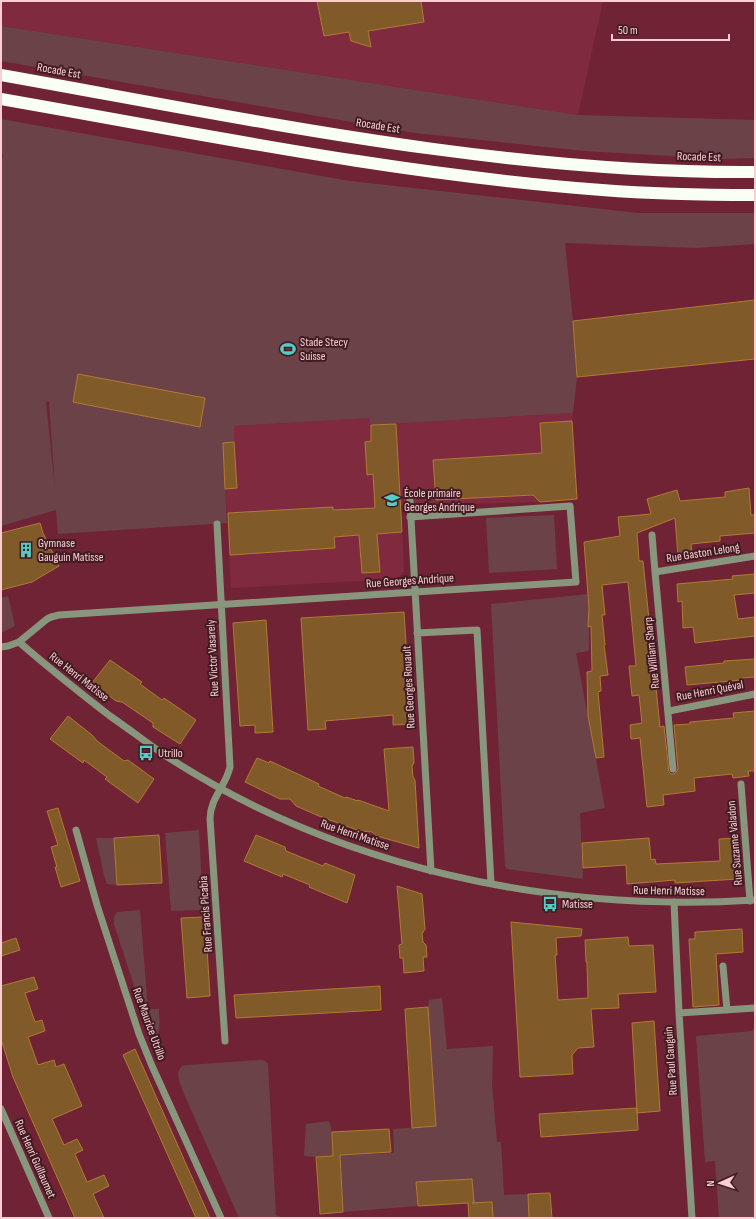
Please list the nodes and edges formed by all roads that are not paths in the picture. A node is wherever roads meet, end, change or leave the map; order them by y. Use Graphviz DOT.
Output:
graph roads {
  1 [pos="1,75"];
  2 [pos="1,99"];
  3 [pos="755,172"];
  4 [pos="755,195"];
  5 [pos="410,501"];
  6 [pos="410,517"];
  7 [pos="218,524"];
  8 [pos="652,535"];
  9 [pos="755,556"];
  10 [pos="655,572"];
  11 [pos="415,592"];
  12 [pos="221,605"];
  13 [pos="417,633"];
  14 [pos="19,642"];
  15 [pos="1,647"];
  16 [pos="755,694"];
  17 [pos="669,710"];
  18 [pos="674,769"];
  19 [pos="741,784"];
  20 [pos="221,788"];
  21 [pos="76,830"];
  22 [pos="431,871"];
  23 [pos="492,884"];
  24 [pos="753,900"];
  25 [pos="674,902"];
  26 [pos="723,966"];
  27 [pos="755,1008"];
  28 [pos="727,1010"];
  29 [pos="679,1013"];
  30 [pos="224,1041"];
  31 [pos="1,1110"];
  32 [pos="49,1218"];
  33 [pos="221,1218"];
  34 [pos="692,1218"];
  1 -- 3 [label="highway, Rocade Est"];
  2 -- 4 [label="highway"];
  5 -- 6 [label="street, Rue Georges Rouault"];
  6 -- 11 [label="street, Rue Georges Rouault"];
  6 -- 11 [label="street, Rue Georges Andrique"];
  7 -- 12 [label="street, Rue Victor Vasarely"];
  8 -- 10 [label="street, Rue William Sharp"];
  9 -- 10 [label="street, Rue Gaston Lelong"];
  10 -- 17 [label="street, Rue William Sharp"];
  11 -- 12 [label="street, Rue Georges Andrique"];
  11 -- 13 [label="street, Rue Georges Rouault"];
  12 -- 14 [label="street, Rue Georges Andrique"];
  12 -- 20 [label="street, Rue Victor Vasarely"];
  13 -- 22 [label="street, Rue Georges Rouault"];
  13 -- 23 [label="street"];
  14 -- 15 [label="street"];
  14 -- 20 [label="street, Rue Henri Matisse"];
  16 -- 17 [label="street, Rue Henri Quéval"];
  17 -- 18 [label="street, Rue William Sharp"];
  19 -- 24 [label="street, Rue Suzanne Valadon"];
  20 -- 22 [label="street, Rue Henri Matisse"];
  20 -- 30 [label="street, Rue Francis Picabia"];
  21 -- 33 [label="street, Rue Maurice Utrillo"];
  22 -- 23 [label="street, Rue Henri Matisse"];
  23 -- 25 [label="street, Rue Henri Matisse"];
  24 -- 25 [label="street, Rue Henri Matisse"];
  25 -- 29 [label="street, Rue Paul Gauguin"];
  26 -- 28 [label="street"];
  27 -- 28 [label="street"];
  28 -- 29 [label="street"];
  29 -- 34 [label="street, Rue Paul Gauguin"];
  31 -- 32 [label="street, Rue Henri Guillaumet"];
}
